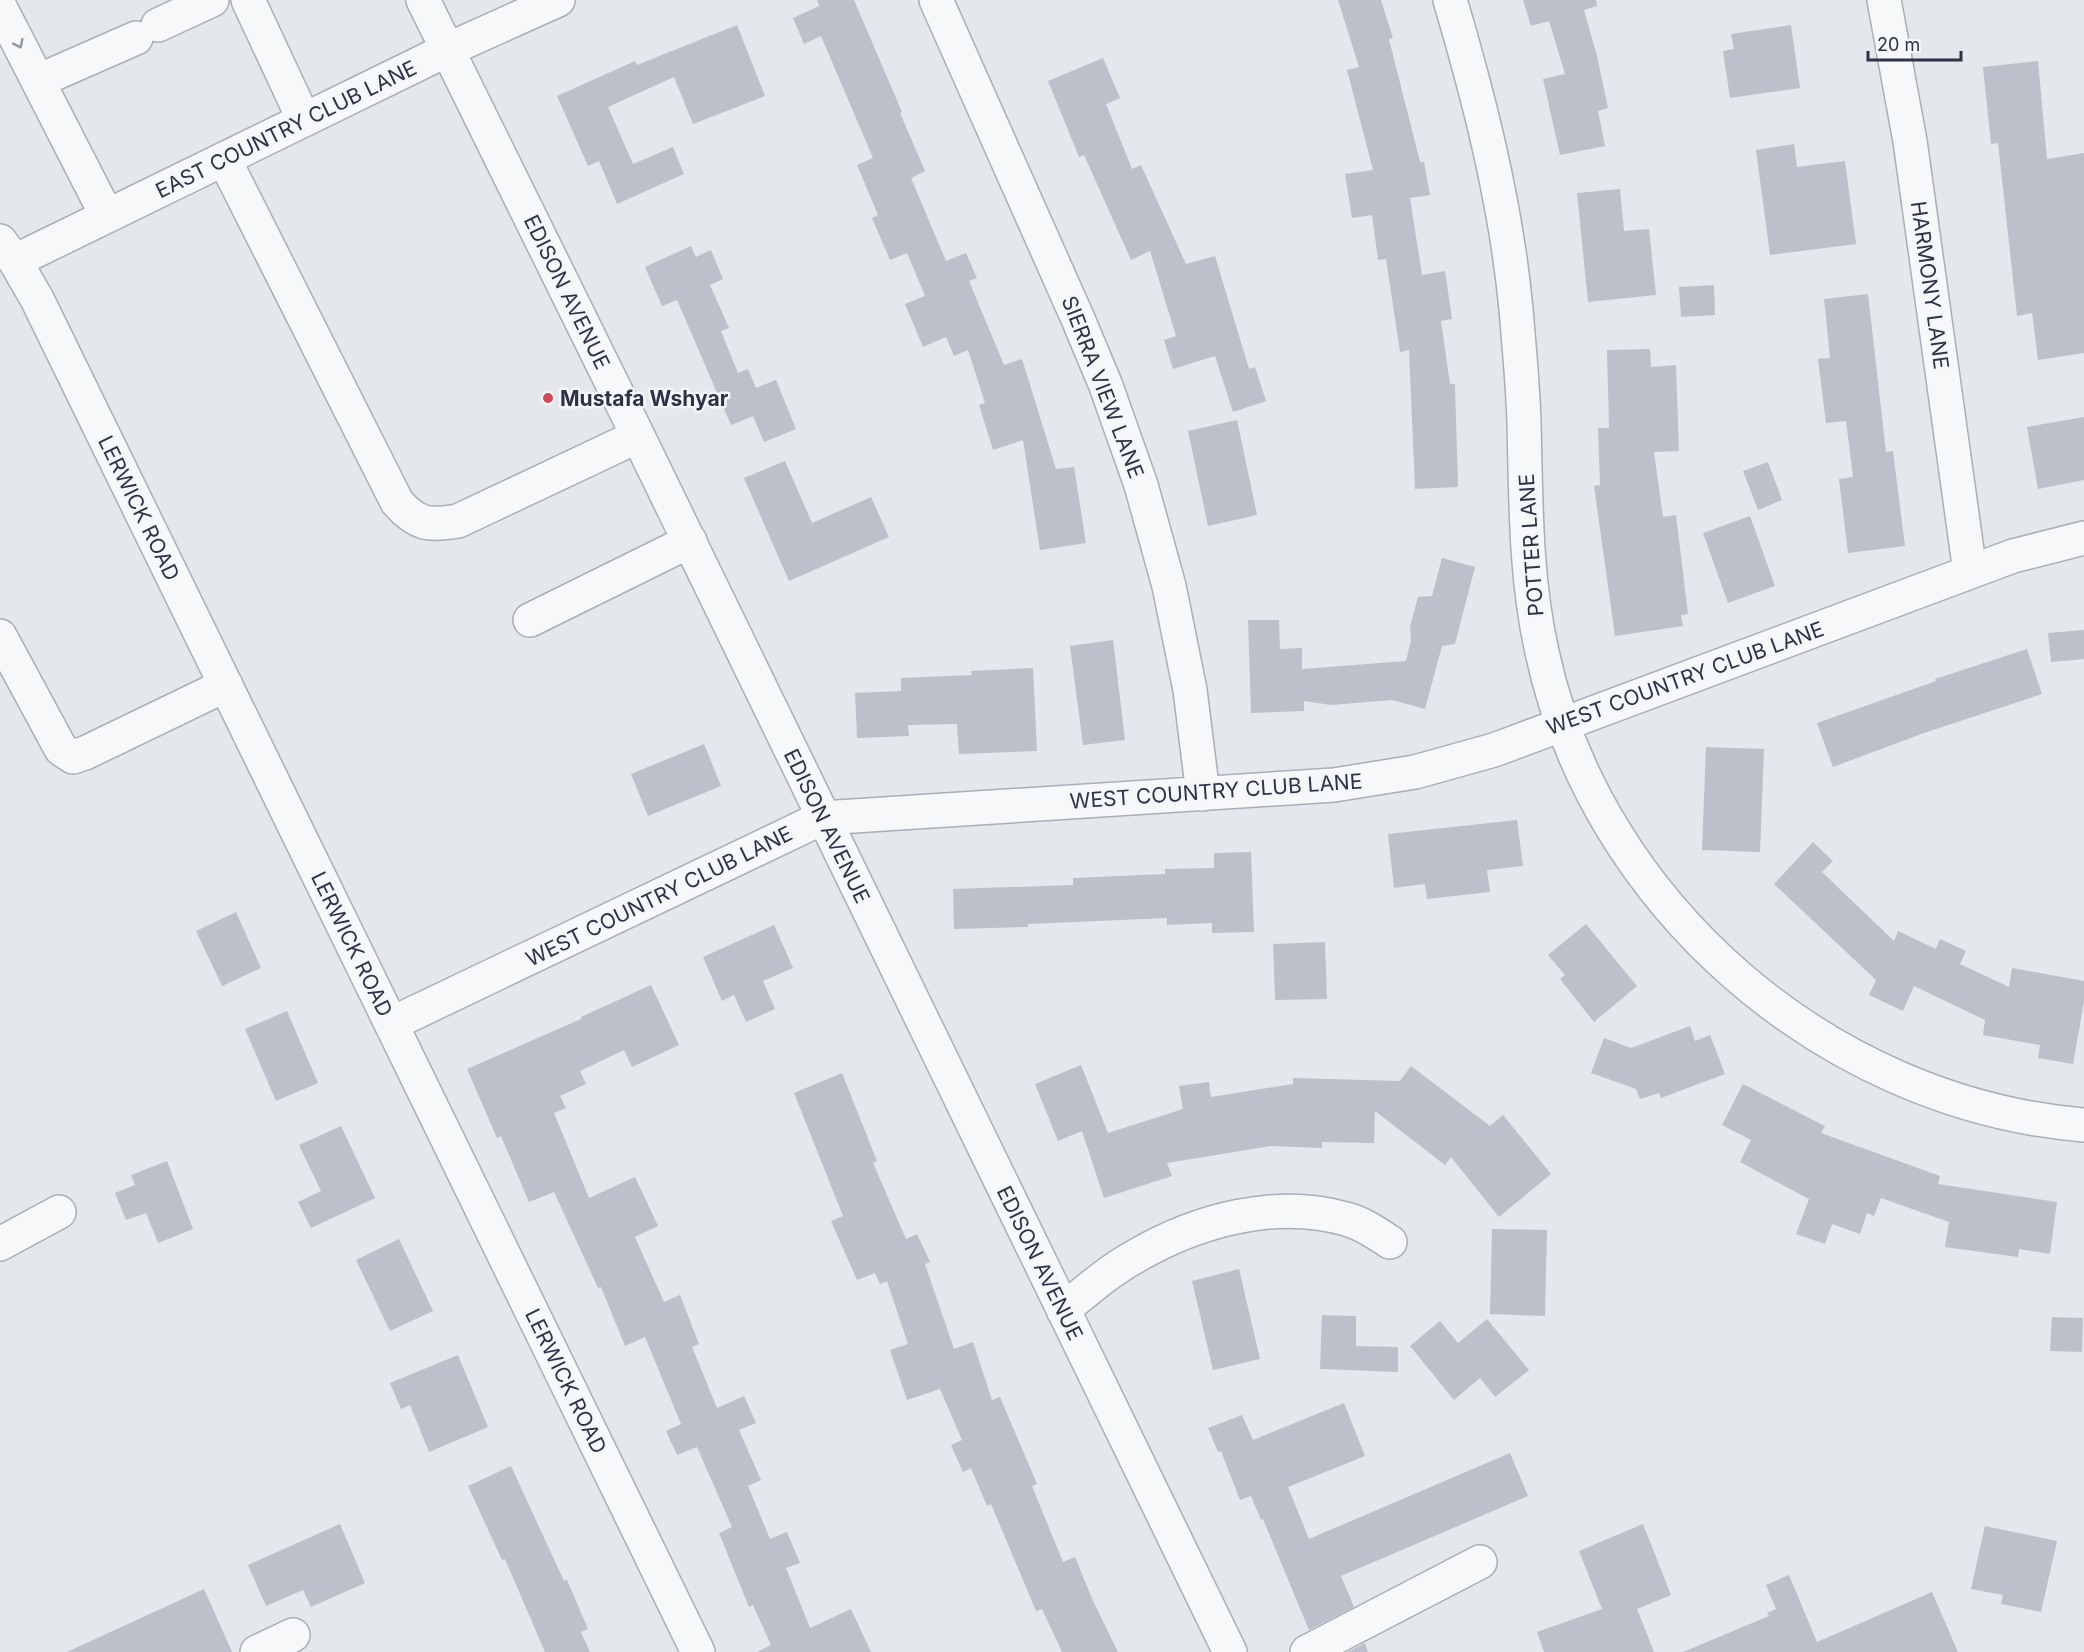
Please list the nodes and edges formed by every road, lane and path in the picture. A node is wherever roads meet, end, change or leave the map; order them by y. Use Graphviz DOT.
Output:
graph roads {
  1 [pos="212,0"];
  2 [pos="248,0"];
  3 [pos="423,0"];
  4 [pos="558,0"];
  5 [pos="936,0"];
  6 [pos="1450,0"];
  7 [pos="1884,0"];
  8 [pos="0,7"];
  9 [pos="447,50"];
  10 [pos="38,81"];
  11 [pos="304,120"];
  12 [pos="224,159"];
  13 [pos="107,216"];
  14 [pos="8,251"];
  15 [pos="638,436"];
  16 [pos="2084,538"];
  17 [pos="690,541"];
  18 [pos="1970,572"];
  19 [pos="530,620"];
  20 [pos="0,636"];
  21 [pos="226,685"];
  22 [pos="1562,723"];
  23 [pos="1203,794"];
  24 [pos="822,818"];
  25 [pos="391,1024"];
  26 [pos="2084,1125"];
  27 [pos="59,1212"];
  28 [pos="1390,1242"];
  29 [pos="0,1244"];
  30 [pos="1063,1310"];
  31 [pos="1480,1562"];
  32 [pos="293,1635"];
  33 [pos="257,1652"];
  34 [pos="698,1652"];
  35 [pos="1230,1652"];
  36 [pos="1307,1652"];
  1 -- 10 [label="street"];
  2 -- 11 [label="street"];
  3 -- 9 [label="street, EDISON AVENUE"];
  4 -- 9 [label="street, EAST COUNTRY CLUB LANE"];
  5 -- 23 [label="street, SIERRA VIEW LANE"];
  6 -- 22 [label="street, POTTER LANE"];
  7 -- 18 [label="street, HARMONY LANE"];
  8 -- 10 [label="street, one-way"];
  9 -- 11 [label="street, EAST COUNTRY CLUB LANE"];
  9 -- 15 [label="street, EDISON AVENUE"];
  10 -- 13 [label="street"];
  11 -- 12 [label="street, EAST COUNTRY CLUB LANE"];
  12 -- 13 [label="street, EAST COUNTRY CLUB LANE"];
  12 -- 15 [label="street"];
  13 -- 14 [label="street, EAST COUNTRY CLUB LANE"];
  14 -- 21 [label="street, LERWICK ROAD"];
  15 -- 17 [label="street, EDISON AVENUE"];
  16 -- 18 [label="street, WEST COUNTRY CLUB LANE"];
  17 -- 19 [label="street"];
  17 -- 24 [label="street, EDISON AVENUE"];
  18 -- 22 [label="street, WEST COUNTRY CLUB LANE"];
  20 -- 21 [label="street"];
  21 -- 25 [label="street, LERWICK ROAD"];
  22 -- 23 [label="street, WEST COUNTRY CLUB LANE"];
  22 -- 26 [label="street, POTTER LANE"];
  23 -- 24 [label="street, WEST COUNTRY CLUB LANE"];
  24 -- 25 [label="street, WEST COUNTRY CLUB LANE"];
  24 -- 30 [label="street, EDISON AVENUE"];
  25 -- 34 [label="street, LERWICK ROAD"];
  27 -- 29 [label="street"];
  28 -- 30 [label="street"];
  30 -- 35 [label="street, EDISON AVENUE"];
  31 -- 36 [label="street"];
  32 -- 33 [label="street"];
}
